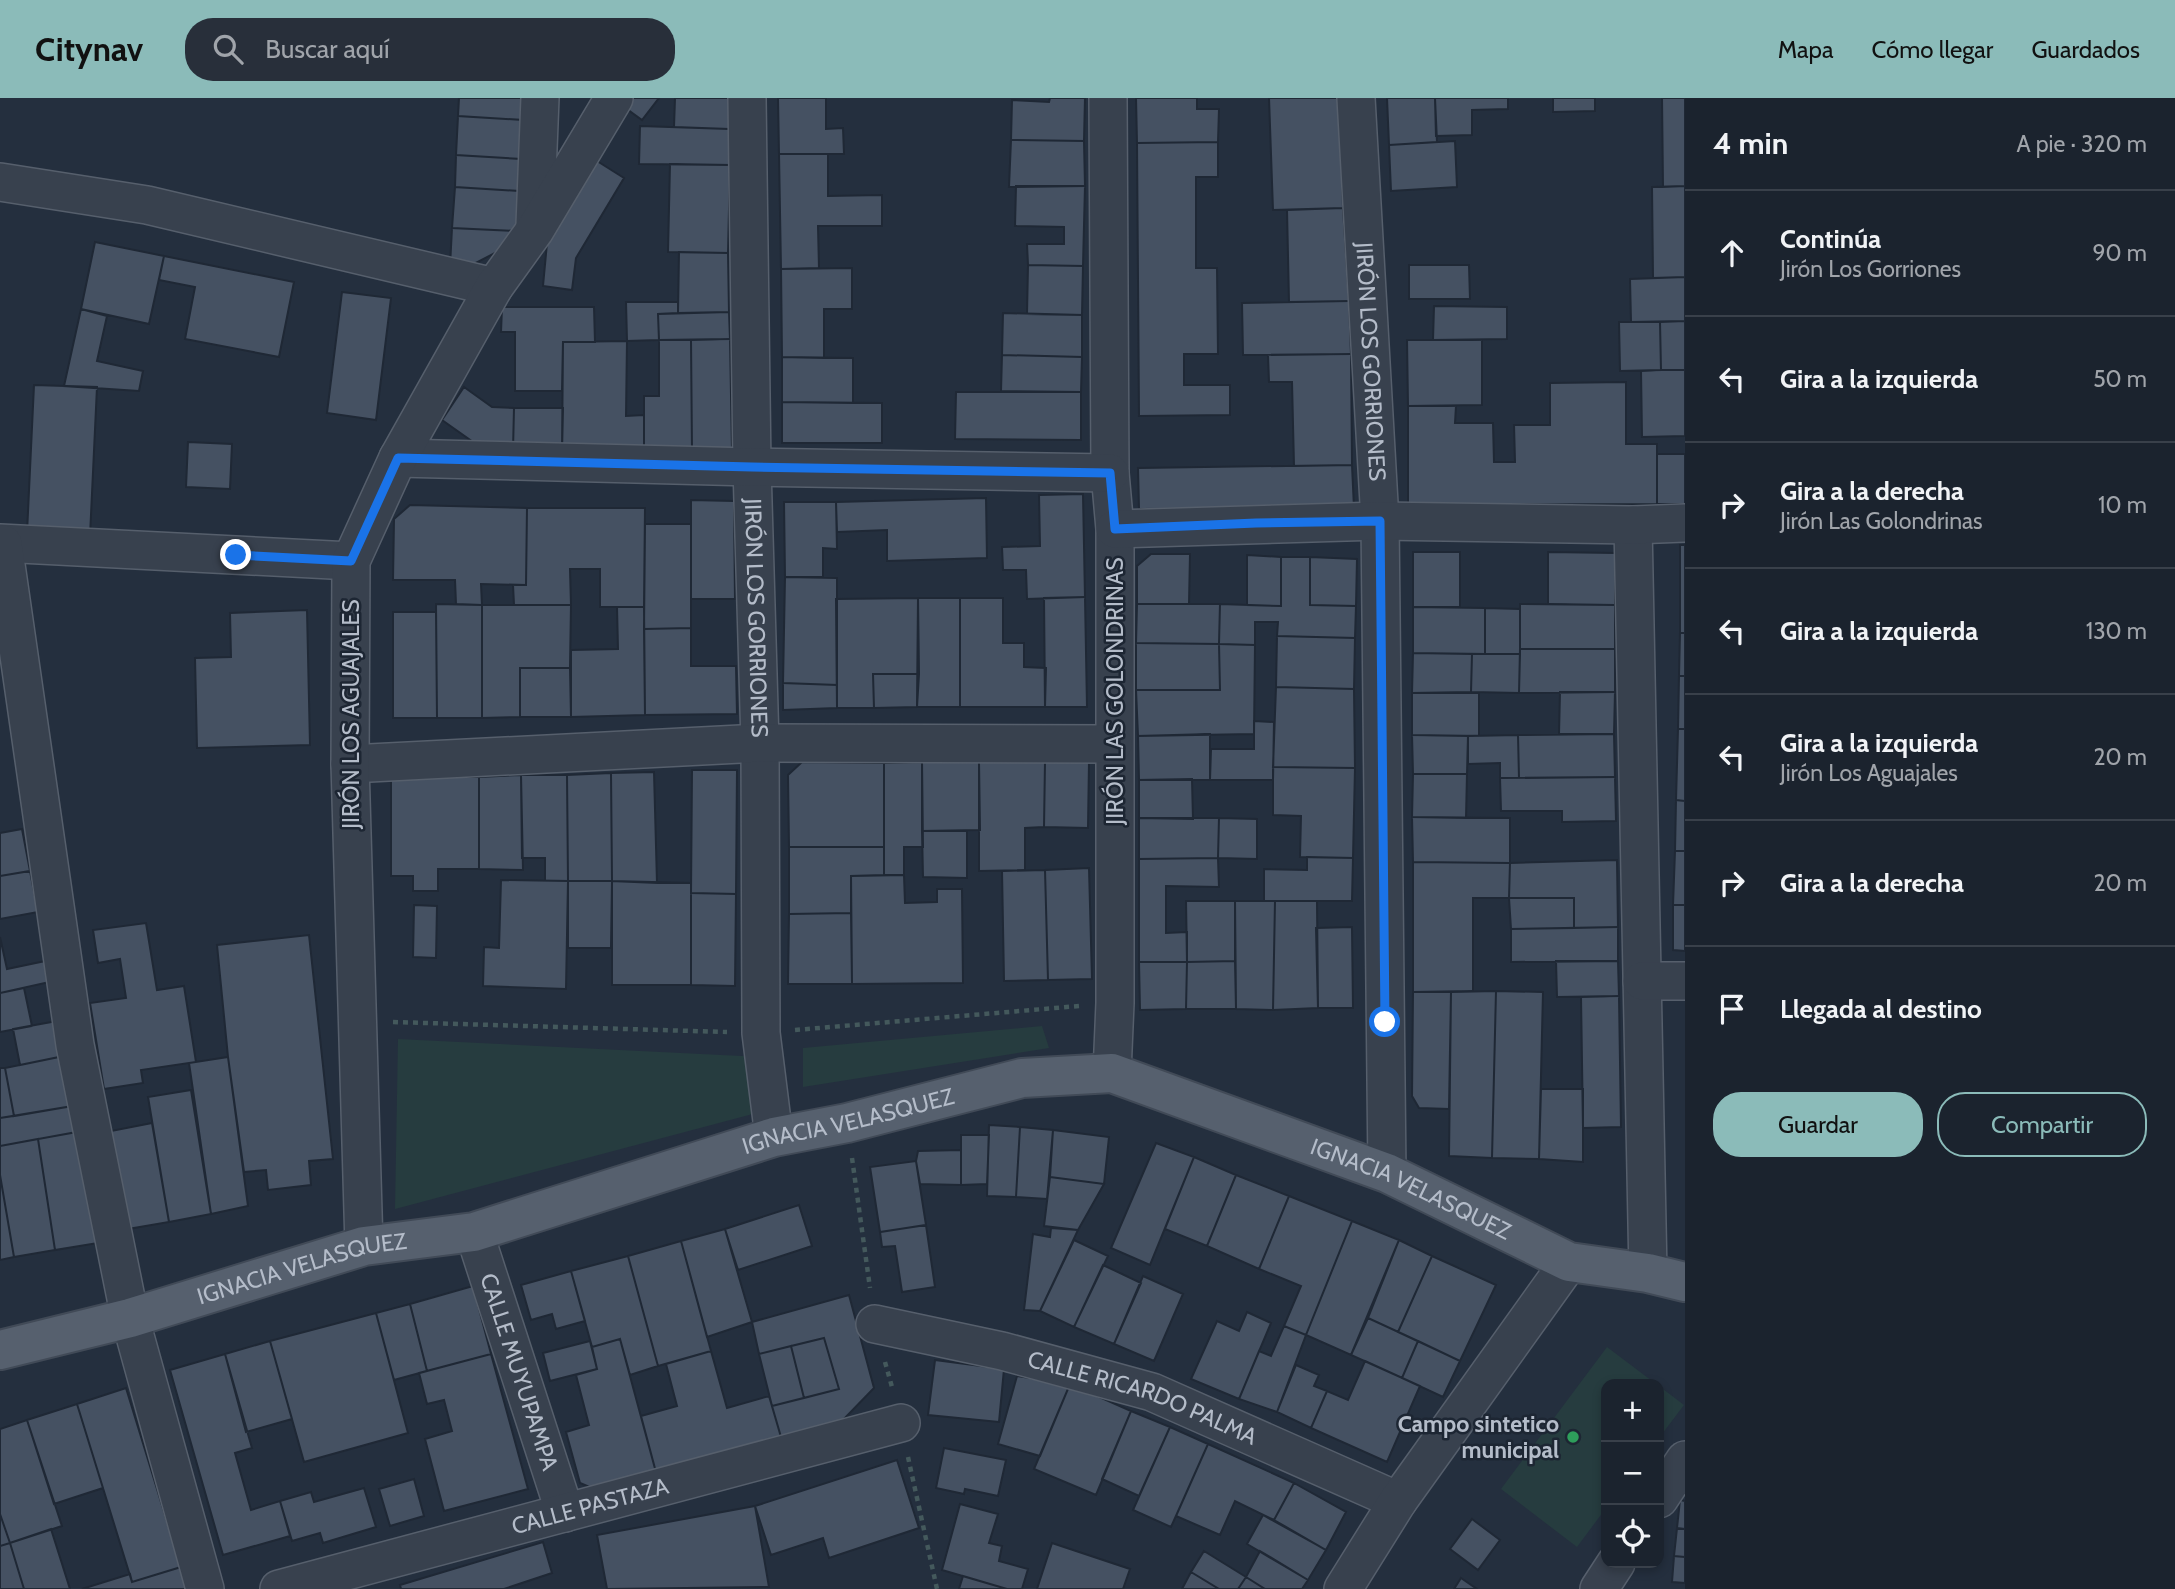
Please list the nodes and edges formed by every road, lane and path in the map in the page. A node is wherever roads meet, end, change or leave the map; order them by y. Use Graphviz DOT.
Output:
graph roads {
  1 [pos="540,98"];
  2 [pos="614,98"];
  3 [pos="747,98"];
  4 [pos="1108,98"];
  5 [pos="1356,98"];
  6 [pos="0,182"];
  7 [pos="535,230"];
  8 [pos="494,287"];
  9 [pos="398,458"];
  10 [pos="752,467"];
  11 [pos="1110,473"];
  12 [pos="1380,521"];
  13 [pos="1685,523"];
  14 [pos="1633,524"];
  15 [pos="1115,529"];
  16 [pos="1,543"];
  17 [pos="351,561"];
  18 [pos="761,744"];
  19 [pos="1114,744"];
  20 [pos="350,764"];
  21 [pos="1642,981"];
  22 [pos="1685,981"];
  23 [pos="1112,1073"];
  24 [pos="774,1138"];
  25 [pos="1387,1173"];
  26 [pos="474,1232"];
  27 [pos="364,1246"];
  28 [pos="1569,1262"];
  29 [pos="1648,1273"];
  30 [pos="1685,1282"];
  31 [pos="130,1318"];
  32 [pos="875,1324"];
  33 [pos="0,1350"];
  34 [pos="901,1423"];
  35 [pos="1685,1460"];
  36 [pos="1664,1492"];
  37 [pos="1398,1501"];
  38 [pos="565,1513"];
  39 [pos="1613,1568"];
  40 [pos="205,1589"];
  41 [pos="279,1589"];
  42 [pos="1343,1589"];
  43 [pos="1599,1589"];
  1 -- 7 [label="street"];
  2 -- 7 [label="street, JIRÓN LOS AGUAJALES"];
  3 -- 10 [label="street, JIRÓN LOS GORRIONES"];
  4 -- 11 [label="street, JIRÓN LAS GOLONDRINAS"];
  5 -- 12 [label="street, JIRÓN LOS GORRIONES"];
  6 -- 8 [label="street"];
  7 -- 8 [label="street, JIRÓN LOS AGUAJALES"];
  8 -- 9 [label="street, JIRÓN LOS AGUAJALES"];
  9 -- 10 [label="street"];
  9 -- 17 [label="street, JIRÓN LOS AGUAJALES"];
  10 -- 11 [label="street"];
  10 -- 18 [label="street, JIRÓN LOS GORRIONES"];
  11 -- 15 [label="street, JIRÓN LAS GOLONDRINAS"];
  12 -- 14 [label="street"];
  12 -- 15 [label="street"];
  12 -- 25 [label="street, JIRÓN LOS GORRIONES"];
  13 -- 14 [label="street"];
  14 -- 21 [label="street"];
  15 -- 19 [label="street, JIRÓN LAS GOLONDRINAS"];
  16 -- 17 [label="street"];
  16 -- 31 [label="street"];
  17 -- 20 [label="street, JIRÓN LOS AGUAJALES"];
  18 -- 19 [label="street"];
  18 -- 20 [label="street"];
  18 -- 24 [label="street, JIRÓN LOS GORRIONES"];
  19 -- 23 [label="street, JIRÓN LAS GOLONDRINAS"];
  20 -- 27 [label="street, JIRÓN LOS AGUAJALES"];
  21 -- 22 [label="street"];
  21 -- 29 [label="street"];
  23 -- 24 [label="main road, IGNACIA VELASQUEZ"];
  23 -- 25 [label="main road, IGNACIA VELASQUEZ"];
  24 -- 26 [label="main road, IGNACIA VELASQUEZ"];
  25 -- 28 [label="main road, IGNACIA VELASQUEZ"];
  26 -- 27 [label="main road, IGNACIA VELASQUEZ"];
  26 -- 38 [label="street, CALLE MUYUPAMPA"];
  27 -- 31 [label="main road, IGNACIA VELASQUEZ"];
  28 -- 29 [label="main road, IGNACIA VELASQUEZ"];
  28 -- 37 [label="street"];
  29 -- 30 [label="main road, IGNACIA VELASQUEZ"];
  31 -- 33 [label="main road, IGNACIA VELASQUEZ"];
  31 -- 40 [label="street"];
  32 -- 37 [label="street, CALLE RICARDO PALMA"];
  34 -- 38 [label="street, CALLE PASTAZA"];
  35 -- 36 [label="street"];
  37 -- 42 [label="street"];
  38 -- 41 [label="street, CALLE PASTAZA"];
  39 -- 43 [label="street"];
}
